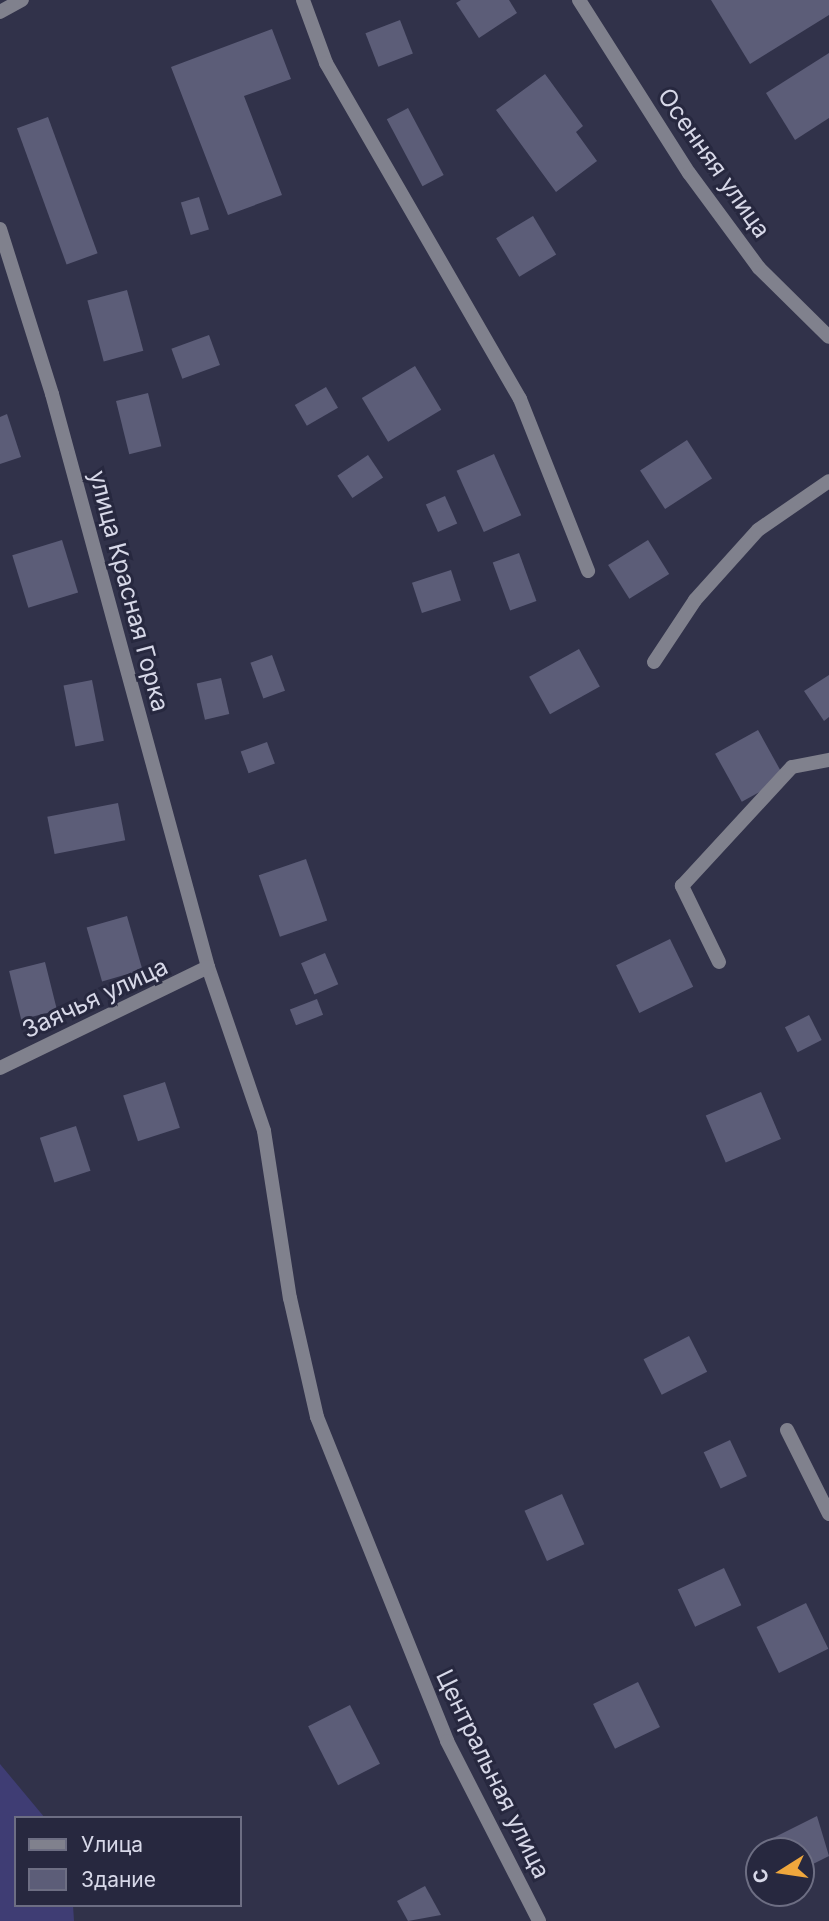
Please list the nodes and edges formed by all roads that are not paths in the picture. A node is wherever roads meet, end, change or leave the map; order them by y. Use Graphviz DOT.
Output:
graph roads {
  1 [pos="22,0"];
  2 [pos="303,0"];
  3 [pos="579,0"];
  4 [pos="0,12"];
  5 [pos="0,229"];
  6 [pos="829,337"];
  7 [pos="829,481"];
  8 [pos="588,570"];
  9 [pos="653,662"];
  10 [pos="829,760"];
  11 [pos="719,962"];
  12 [pos="208,967"];
  13 [pos="0,1068"];
  14 [pos="787,1430"];
  15 [pos="829,1514"];
  16 [pos="393,1606"];
  17 [pos="539,1921"];
  1 -- 4 [label="street"];
  2 -- 8 [label="street"];
  3 -- 6 [label="street, Осенняя улица"];
  5 -- 12 [label="street, улица Красная Горка"];
  7 -- 9 [label="street"];
  10 -- 11 [label="street"];
  12 -- 13 [label="street, Заячья улица"];
  12 -- 16 [label="street, улица Красная Горка"];
  14 -- 15 [label="street"];
  16 -- 17 [label="street, Центральная улица"];
}
